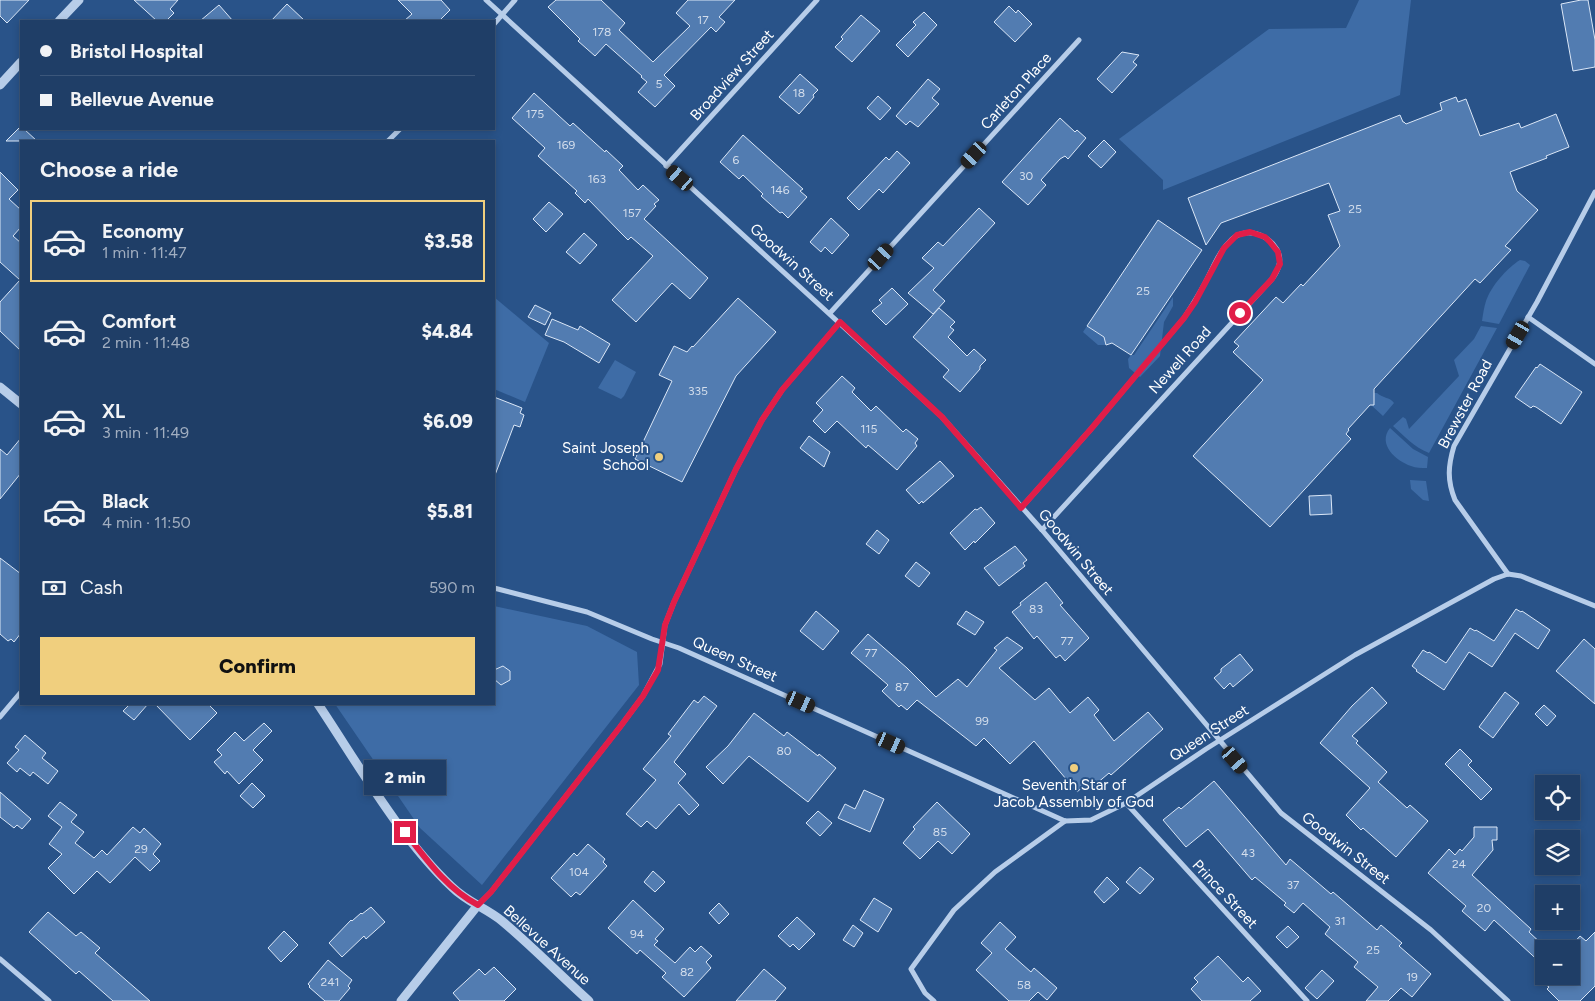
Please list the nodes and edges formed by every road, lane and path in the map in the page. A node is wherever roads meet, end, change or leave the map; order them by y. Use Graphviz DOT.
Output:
graph roads {
  1 [pos="79,0"];
  2 [pos="486,0"];
  3 [pos="515,0"];
  4 [pos="817,0"];
  5 [pos="502,15"];
  6 [pos="60,20"];
  7 [pos="495,23"];
  8 [pos="1079,40"];
  9 [pos="20,63"];
  10 [pos="0,85"];
  11 [pos="399,130"];
  12 [pos="389,140"];
  13 [pos="666,166"];
  14 [pos="1595,192"];
  15 [pos="830,313"];
  16 [pos="1528,317"];
  17 [pos="840,322"];
  18 [pos="1595,364"];
  19 [pos="0,387"];
  20 [pos="20,403"];
  21 [pos="1021,508"];
  22 [pos="1042,530"];
  23 [pos="1508,574"];
  24 [pos="495,588"];
  25 [pos="1595,606"];
  26 [pos="663,643"];
  27 [pos="20,693"];
  28 [pos="319,705"];
  29 [pos="0,717"];
  30 [pos="1219,741"];
  31 [pos="1126,803"];
  32 [pos="1066,821"];
  33 [pos="478,905"];
  34 [pos="0,959"];
  35 [pos="49,1001"];
  36 [pos="402,1001"];
  37 [pos="589,1001"];
  38 [pos="934,1001"];
  39 [pos="1307,1001"];
  40 [pos="1508,1001"];
  1 -- 6 [label="street"];
  2 -- 5 [label="street, Goodwin Street"];
  3 -- 5 [label="street"];
  4 -- 13 [label="street, Broadview Street"];
  5 -- 7 [label="street"];
  5 -- 13 [label="street, Goodwin Street"];
  8 -- 15 [label="street, Carleton Place"];
  9 -- 10 [label="street"];
  11 -- 12 [label="street"];
  13 -- 15 [label="street, Goodwin Street"];
  14 -- 16 [label="street, Brewster Road"];
  15 -- 17 [label="street, Goodwin Street"];
  16 -- 18 [label="street"];
  16 -- 23 [label="street, Brewster Road"];
  17 -- 21 [label="street, Goodwin Street"];
  17 -- 26 [label="street"];
  19 -- 20 [label="street"];
  21 -- 22 [label="street, Goodwin Street"];
  21 -- 22 [label="street, Newell Road"];
  22 -- 30 [label="street, Goodwin Street"];
  23 -- 25 [label="street"];
  23 -- 30 [label="street, Queen Street"];
  24 -- 26 [label="street, Queen Street"];
  26 -- 32 [label="street, Queen Street"];
  26 -- 33 [label="street"];
  27 -- 29 [label="street"];
  28 -- 33 [label="street, Bellevue Avenue"];
  30 -- 31 [label="street, Queen Street"];
  30 -- 40 [label="street, Goodwin Street"];
  31 -- 32 [label="street, Queen Street"];
  31 -- 39 [label="street, Prince Street"];
  32 -- 38 [label="street"];
  33 -- 36 [label="street"];
  33 -- 37 [label="street, Bellevue Avenue"];
  34 -- 35 [label="street"];
}
